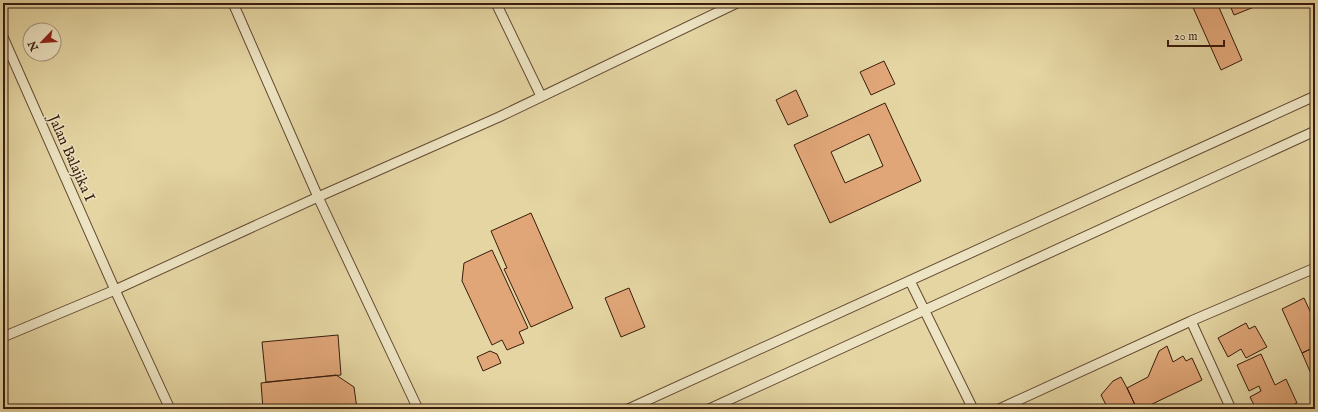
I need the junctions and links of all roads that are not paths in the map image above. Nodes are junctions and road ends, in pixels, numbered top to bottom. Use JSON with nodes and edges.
{"nodes":[{"id":1,"x":233,"y":3,"type":"edge"},
{"id":2,"x":496,"y":3,"type":"edge"},
{"id":3,"x":736,"y":3,"type":"edge"},
{"id":4,"x":3,"y":38,"type":"edge"},
{"id":5,"x":541,"y":96,"type":"junction"},
{"id":6,"x":1315,"y":96,"type":"edge"},
{"id":7,"x":1315,"y":131,"type":"edge"},
{"id":8,"x":318,"y":197,"type":"junction"},
{"id":9,"x":1315,"y":268,"type":"edge"},
{"id":10,"x":910,"y":281,"type":"junction"},
{"id":11,"x":115,"y":290,"type":"junction"},
{"id":12,"x":924,"y":310,"type":"junction"},
{"id":13,"x":1191,"y":321,"type":"junction"},
{"id":14,"x":3,"y":337,"type":"edge"},
{"id":15,"x":1017,"y":405,"type":"edge"},
{"id":16,"x":170,"y":409,"type":"edge"},
{"id":17,"x":418,"y":409,"type":"edge"},
{"id":18,"x":628,"y":409,"type":"edge"},
{"id":19,"x":709,"y":409,"type":"edge"},
{"id":20,"x":973,"y":409,"type":"edge"},
{"id":21,"x":1000,"y":409,"type":"edge"},
{"id":22,"x":1231,"y":409,"type":"edge"}],
"edges":[{"from":1,"to":8,"type":"lane"},
{"from":2,"to":5,"type":"lane"},
{"from":3,"to":5,"type":"lane"},
{"from":4,"to":11,"type":"lane","name":"Jalan Balajika I"},
{"from":5,"to":8,"type":"lane"},
{"from":6,"to":10,"type":"lane"},
{"from":7,"to":12,"type":"lane"},
{"from":8,"to":11,"type":"lane"},
{"from":8,"to":17,"type":"lane"},
{"from":9,"to":13,"type":"lane"},
{"from":10,"to":12,"type":"lane"},
{"from":10,"to":18,"type":"lane"},
{"from":11,"to":14,"type":"lane"},
{"from":11,"to":16,"type":"lane","name":"Jalan Balajika I"},
{"from":12,"to":19,"type":"lane"},
{"from":12,"to":20,"type":"lane"},
{"from":13,"to":15,"type":"lane"},
{"from":13,"to":22,"type":"lane"},
{"from":15,"to":21,"type":"lane"}]}
